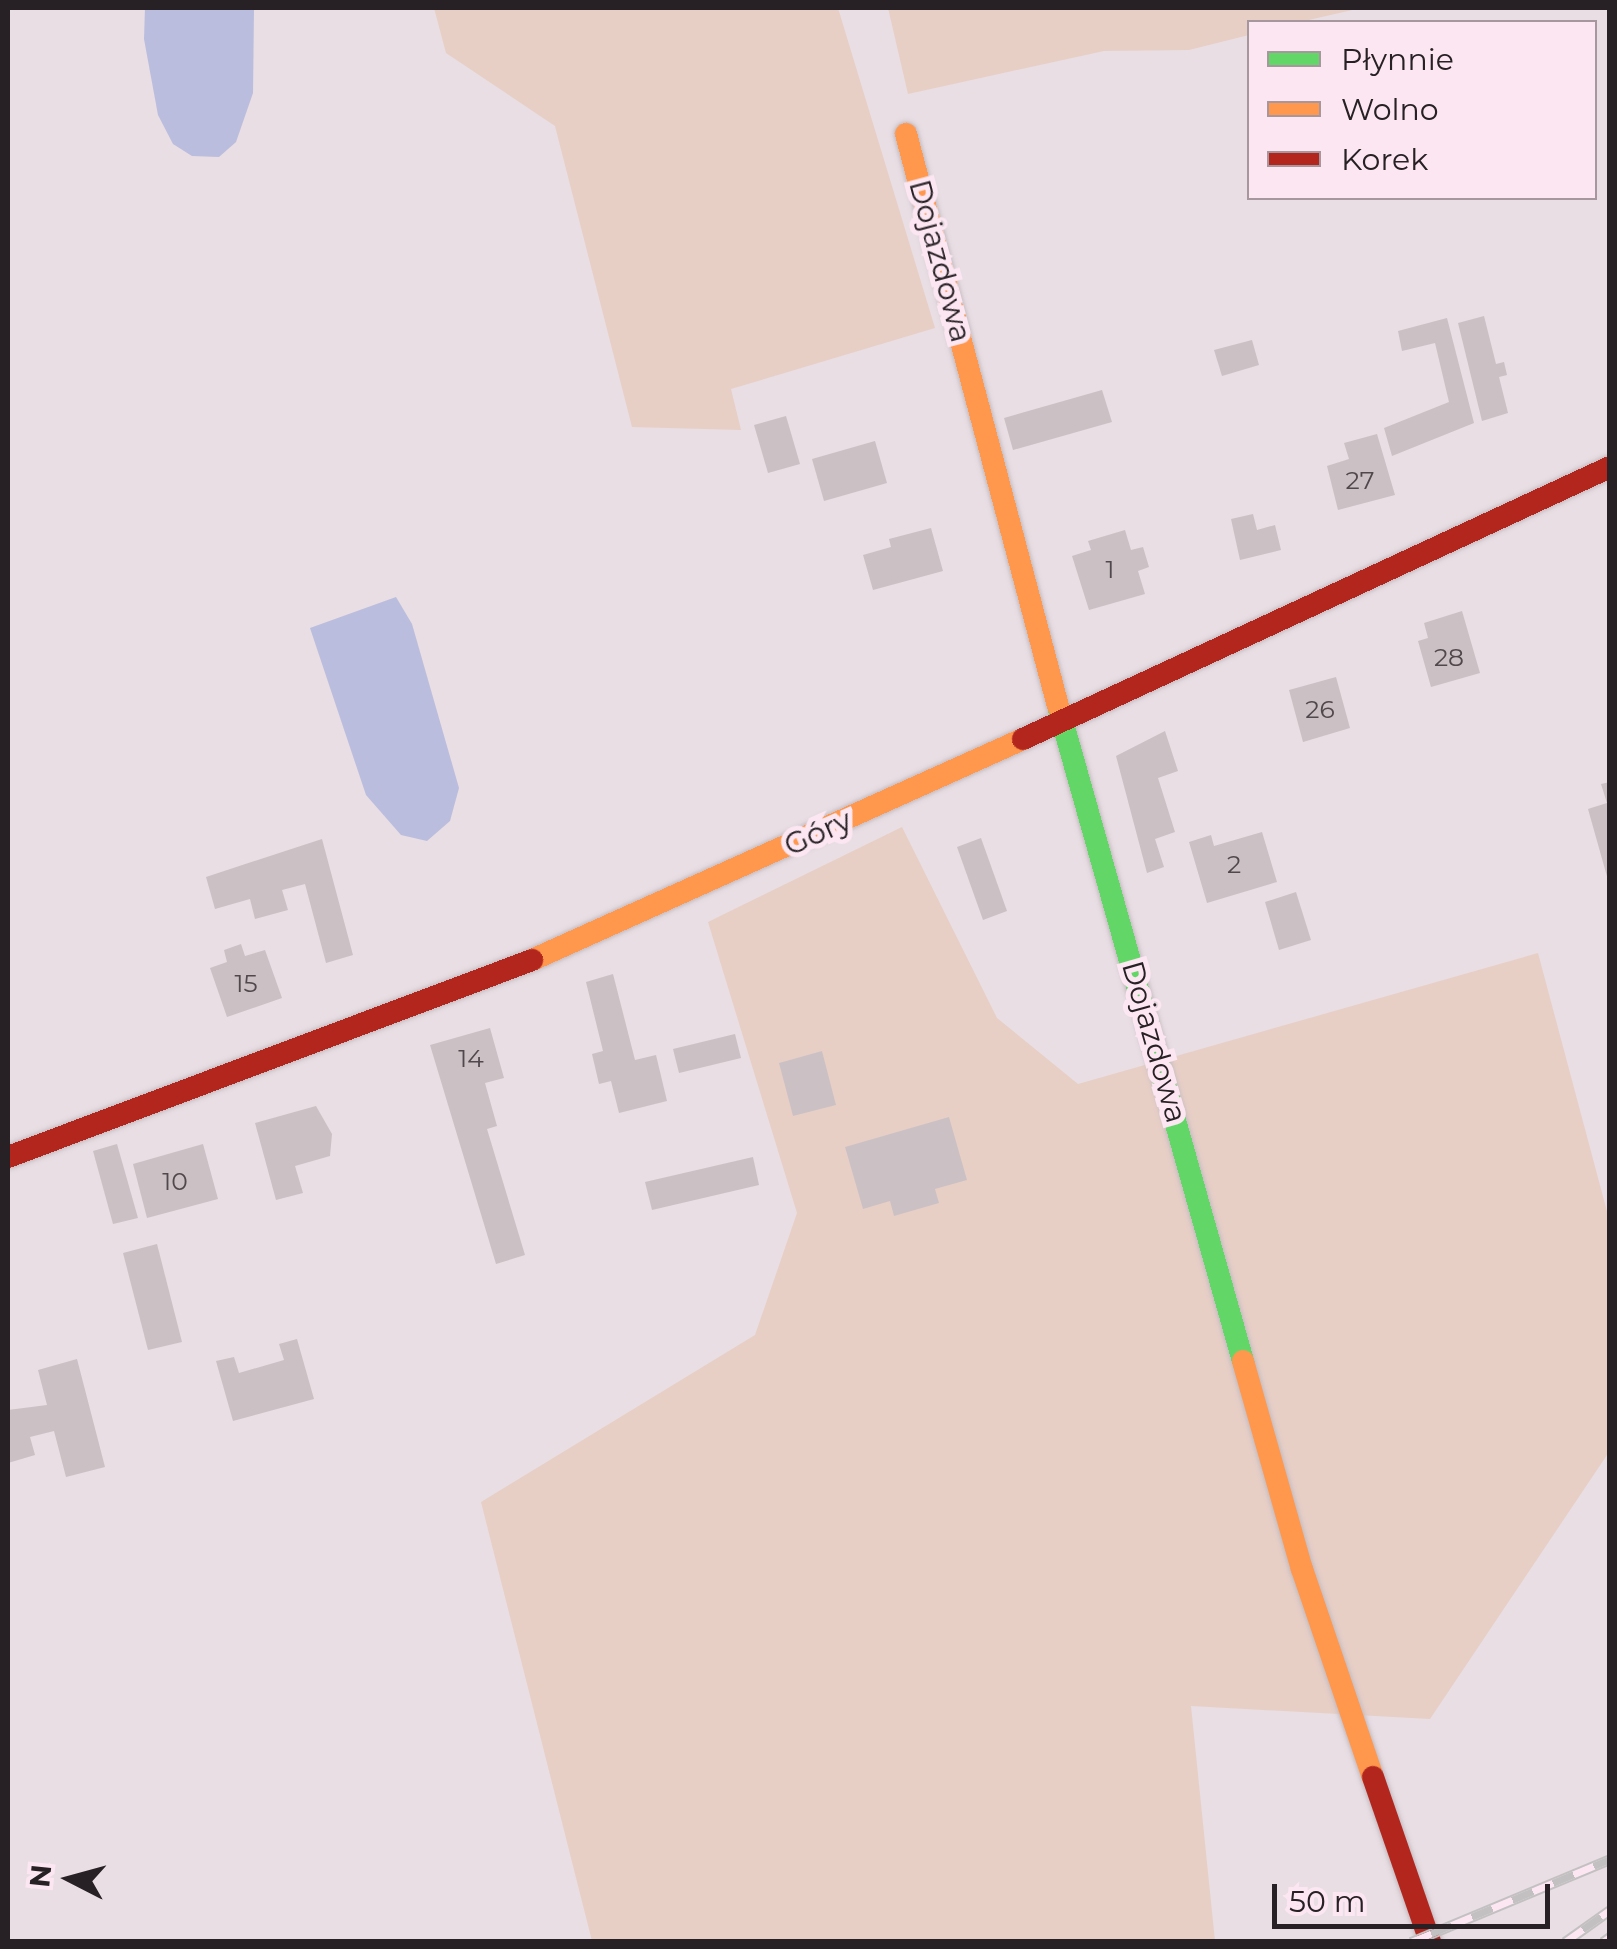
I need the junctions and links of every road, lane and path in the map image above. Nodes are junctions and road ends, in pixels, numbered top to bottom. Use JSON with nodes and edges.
{"nodes":[{"id":1,"x":906,"y":134,"type":"dead end"},
{"id":2,"x":1610,"y":467,"type":"edge"},
{"id":3,"x":1062,"y":721,"type":"junction"},
{"id":4,"x":8,"y":1156,"type":"edge"},
{"id":5,"x":1430,"y":1942,"type":"edge"}],
"edges":[{"from":1,"to":3,"type":"street","name":"Dojazdowa"},
{"from":2,"to":3,"type":"street","name":"Góry"},
{"from":3,"to":4,"type":"street","name":"Góry"},
{"from":3,"to":5,"type":"street","name":"Dojazdowa"}]}
